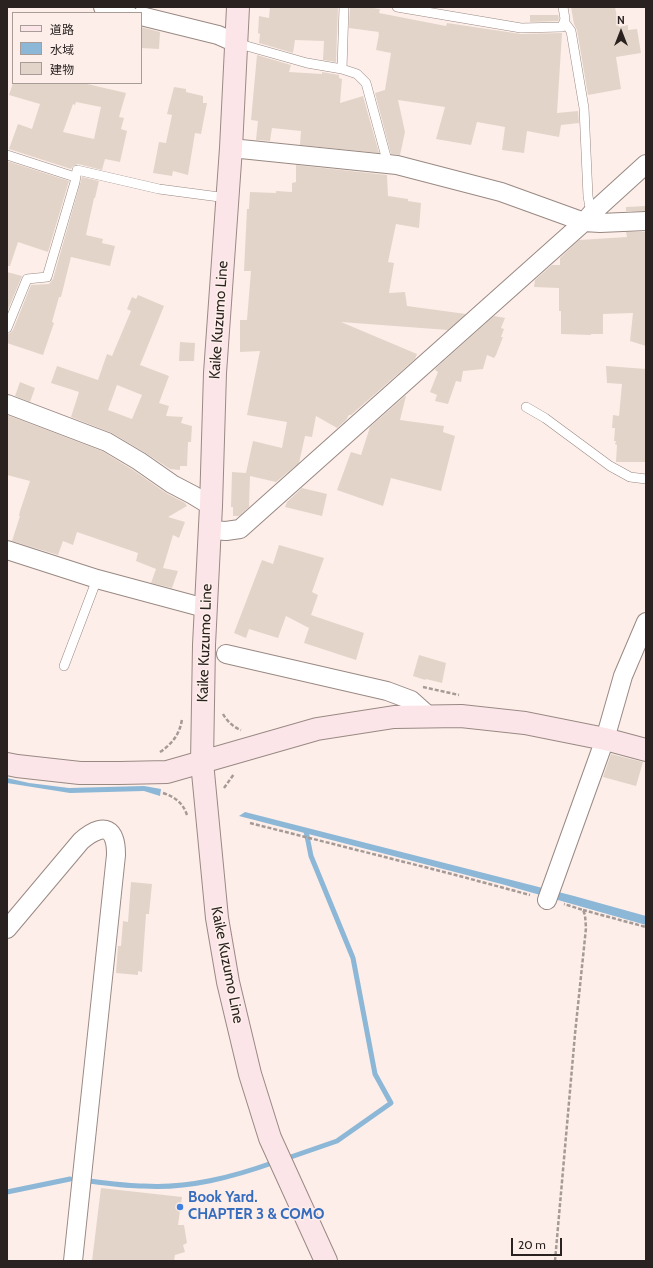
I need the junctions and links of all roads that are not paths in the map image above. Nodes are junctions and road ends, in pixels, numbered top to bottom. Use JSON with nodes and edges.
{"nodes":[{"id":1,"x":103,"y":7,"type":"edge"},
{"id":2,"x":238,"y":7,"type":"edge"},
{"id":3,"x":344,"y":7,"type":"edge"},
{"id":4,"x":397,"y":7,"type":"edge"},
{"id":5,"x":563,"y":7,"type":"edge"},
{"id":6,"x":123,"y":12,"type":"edge"},
{"id":7,"x":142,"y":16,"type":"edge"},
{"id":8,"x":565,"y":23,"type":"junction"},
{"id":9,"x":236,"y":43,"type":"junction"},
{"id":10,"x":342,"y":69,"type":"junction"},
{"id":11,"x":230,"y":148,"type":"junction"},
{"id":12,"x":7,"y":154,"type":"edge"},
{"id":13,"x":388,"y":164,"type":"junction"},
{"id":14,"x":646,"y":164,"type":"edge"},
{"id":15,"x":75,"y":177,"type":"junction"},
{"id":16,"x":227,"y":198,"type":"junction"},
{"id":17,"x":588,"y":218,"type":"junction"},
{"id":18,"x":646,"y":221,"type":"edge"},
{"id":19,"x":7,"y":328,"type":"edge"},
{"id":20,"x":7,"y":404,"type":"edge"},
{"id":21,"x":526,"y":407,"type":"dead end"},
{"id":22,"x":646,"y":479,"type":"edge"},
{"id":23,"x":211,"y":506,"type":"junction"},
{"id":24,"x":209,"y":530,"type":"junction"},
{"id":25,"x":7,"y":550,"type":"edge"},
{"id":26,"x":97,"y":579,"type":"junction"},
{"id":27,"x":205,"y":608,"type":"junction"},
{"id":28,"x":646,"y":622,"type":"edge"},
{"id":29,"x":226,"y":654,"type":"dead end"},
{"id":30,"x":64,"y":666,"type":"dead end"},
{"id":31,"x":430,"y":716,"type":"junction"},
{"id":32,"x":606,"y":739,"type":"junction"},
{"id":33,"x":646,"y":750,"type":"edge"},
{"id":34,"x":202,"y":762,"type":"junction"},
{"id":35,"x":7,"y":764,"type":"edge"},
{"id":36,"x":550,"y":892,"type":"road end"},
{"id":37,"x":7,"y":929,"type":"edge"},
{"id":38,"x":73,"y":1261,"type":"edge"},
{"id":39,"x":326,"y":1261,"type":"edge"}],
"edges":[{"from":1,"to":6,"type":"street"},
{"from":2,"to":9,"type":"main road","name":"Kaike Kuzumo Line"},
{"from":3,"to":10,"type":"lane"},
{"from":4,"to":8,"type":"lane"},
{"from":5,"to":8,"type":"lane"},
{"from":7,"to":9,"type":"street"},
{"from":8,"to":17,"type":"lane"},
{"from":9,"to":10,"type":"lane"},
{"from":9,"to":11,"type":"main road","name":"Kaike Kuzumo Line"},
{"from":10,"to":13,"type":"lane"},
{"from":11,"to":13,"type":"street"},
{"from":11,"to":16,"type":"main road","name":"Kaike Kuzumo Line"},
{"from":12,"to":15,"type":"lane"},
{"from":13,"to":17,"type":"street"},
{"from":14,"to":17,"type":"street"},
{"from":15,"to":16,"type":"lane"},
{"from":15,"to":19,"type":"lane"},
{"from":16,"to":23,"type":"main road","name":"Kaike Kuzumo Line"},
{"from":17,"to":18,"type":"street"},
{"from":17,"to":24,"type":"street"},
{"from":20,"to":23,"type":"street"},
{"from":21,"to":22,"type":"lane"},
{"from":23,"to":24,"type":"main road","name":"Kaike Kuzumo Line"},
{"from":24,"to":27,"type":"main road","name":"Kaike Kuzumo Line"},
{"from":25,"to":26,"type":"street"},
{"from":26,"to":27,"type":"street"},
{"from":26,"to":30,"type":"lane"},
{"from":27,"to":34,"type":"main road","name":"Kaike Kuzumo Line"},
{"from":28,"to":32,"type":"street"},
{"from":29,"to":31,"type":"street"},
{"from":31,"to":32,"type":"main road"},
{"from":31,"to":34,"type":"main road"},
{"from":32,"to":33,"type":"main road"},
{"from":32,"to":36,"type":"street"},
{"from":34,"to":35,"type":"main road"},
{"from":34,"to":39,"type":"main road","name":"Kaike Kuzumo Line"},
{"from":37,"to":38,"type":"street"}]}
